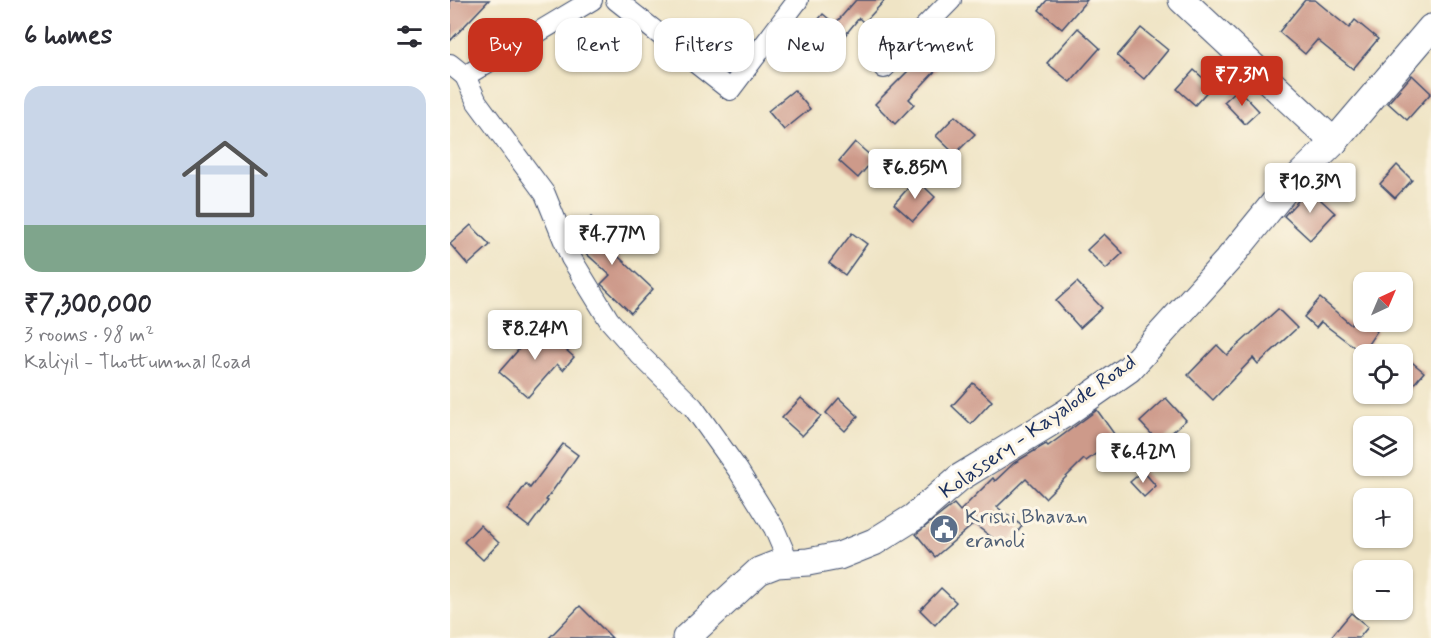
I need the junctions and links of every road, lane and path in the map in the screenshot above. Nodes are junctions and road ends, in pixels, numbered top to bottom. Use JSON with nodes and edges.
{"nodes":[{"id":1,"x":592,"y":0,"type":"edge"},
{"id":2,"x":616,"y":0,"type":"edge"},
{"id":3,"x":798,"y":0,"type":"edge"},
{"id":4,"x":951,"y":0,"type":"edge"},
{"id":5,"x":1182,"y":0,"type":"edge"},
{"id":6,"x":933,"y":18,"type":"edge"},
{"id":7,"x":1431,"y":28,"type":"edge"},
{"id":8,"x":458,"y":70,"type":"edge"},
{"id":9,"x":1334,"y":142,"type":"junction"},
{"id":10,"x":789,"y":563,"type":"junction"},
{"id":11,"x":686,"y":638,"type":"edge"}],
"edges":[{"from":1,"to":8,"type":"street"},
{"from":2,"to":3,"type":"street"},
{"from":4,"to":6,"type":"street"},
{"from":5,"to":9,"type":"main road"},
{"from":7,"to":9,"type":"main road","name":"Kolassery - Kayalode Road"},
{"from":8,"to":10,"type":"street"},
{"from":9,"to":10,"type":"main road","name":"Kolassery - Kayalode Road"},
{"from":10,"to":11,"type":"main road","name":"Kolassery - Kayalode Road"}]}
